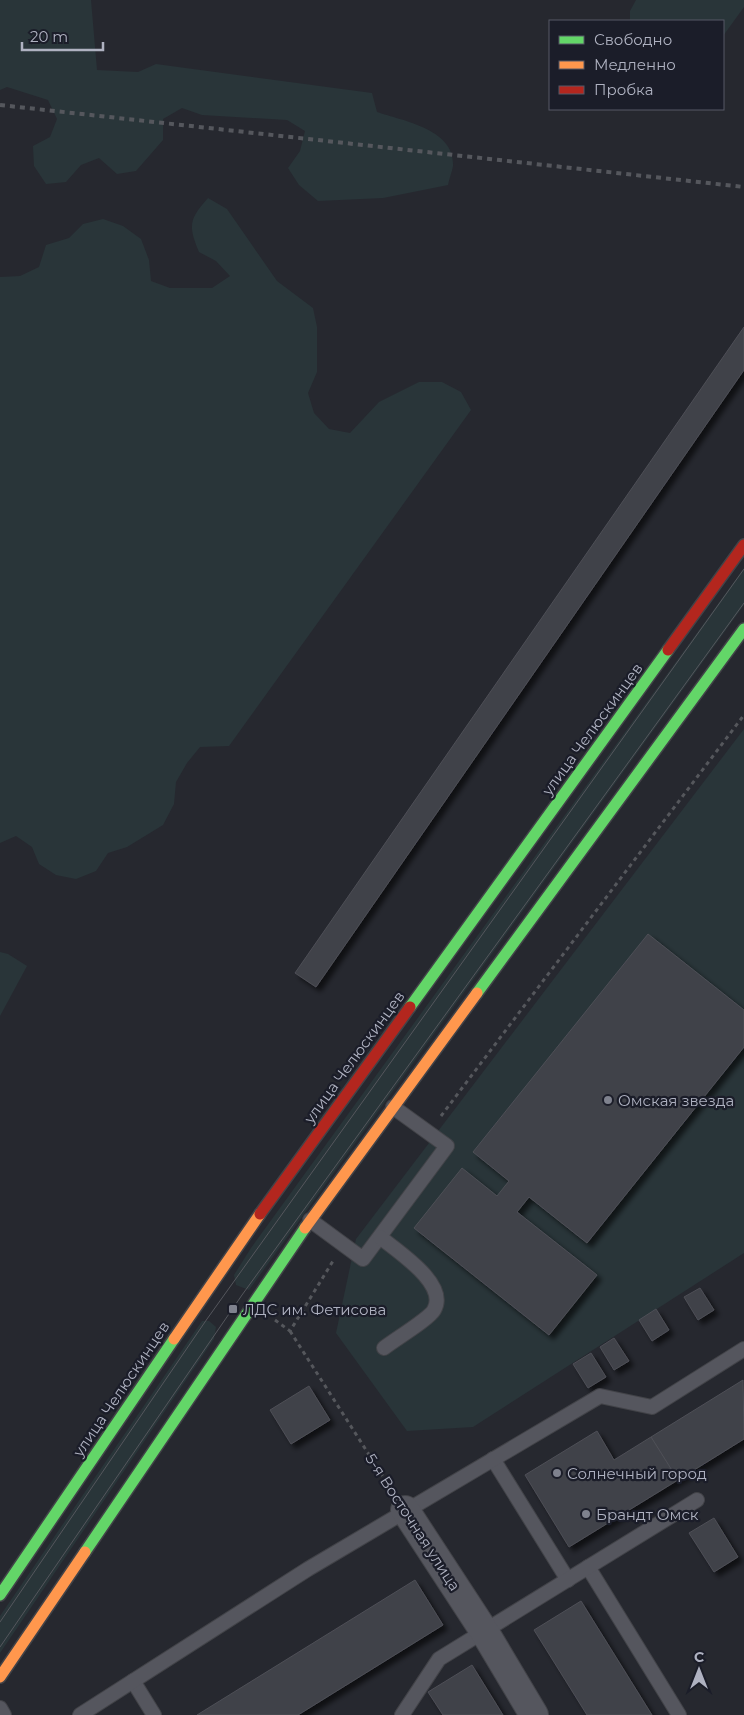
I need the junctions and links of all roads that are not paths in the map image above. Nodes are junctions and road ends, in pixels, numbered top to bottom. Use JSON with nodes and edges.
{"nodes":[{"id":1,"x":744,"y":545,"type":"edge"},
{"id":2,"x":744,"y":629,"type":"edge"},
{"id":3,"x":393,"y":1107,"type":"junction"},
{"id":4,"x":310,"y":1220,"type":"junction"},
{"id":5,"x":380,"y":1237,"type":"junction"},
{"id":6,"x":384,"y":1348,"type":"dead end"},
{"id":7,"x":744,"y":1349,"type":"edge"},
{"id":8,"x":493,"y":1459,"type":"junction"},
{"id":9,"x":697,"y":1500,"type":"dead end"},
{"id":10,"x":405,"y":1510,"type":"junction"},
{"id":11,"x":588,"y":1567,"type":"junction"},
{"id":12,"x":568,"y":1580,"type":"junction"},
{"id":13,"x":0,"y":1595,"type":"edge"},
{"id":14,"x":484,"y":1631,"type":"junction"},
{"id":15,"x":0,"y":1677,"type":"edge"},
{"id":16,"x":133,"y":1681,"type":"junction"},
{"id":17,"x":0,"y":1708,"type":"edge"},
{"id":18,"x":408,"y":1712,"type":"edge"},
{"id":19,"x":4,"y":1715,"type":"edge"},
{"id":20,"x":80,"y":1715,"type":"edge"},
{"id":21,"x":154,"y":1715,"type":"edge"},
{"id":22,"x":534,"y":1715,"type":"edge"},
{"id":23,"x":680,"y":1715,"type":"edge"}],
"edges":[{"from":1,"to":13,"type":"main road","name":"улица Челюскинцев"},
{"from":2,"to":3,"type":"main road"},
{"from":3,"to":4,"type":"main road"},
{"from":3,"to":5,"type":"lane"},
{"from":4,"to":5,"type":"lane"},
{"from":4,"to":15,"type":"main road"},
{"from":5,"to":6,"type":"lane"},
{"from":7,"to":8,"type":"lane"},
{"from":8,"to":10,"type":"lane"},
{"from":8,"to":12,"type":"lane"},
{"from":9,"to":11,"type":"lane"},
{"from":10,"to":14,"type":"street","name":"5-я Восточная улица"},
{"from":10,"to":16,"type":"lane"},
{"from":11,"to":12,"type":"lane"},
{"from":11,"to":23,"type":"lane"},
{"from":12,"to":14,"type":"lane"},
{"from":14,"to":18,"type":"lane"},
{"from":14,"to":22,"type":"street","name":"5-я Восточная улица"},
{"from":16,"to":20,"type":"lane"},
{"from":16,"to":21,"type":"lane"},
{"from":17,"to":19,"type":"lane"}]}
